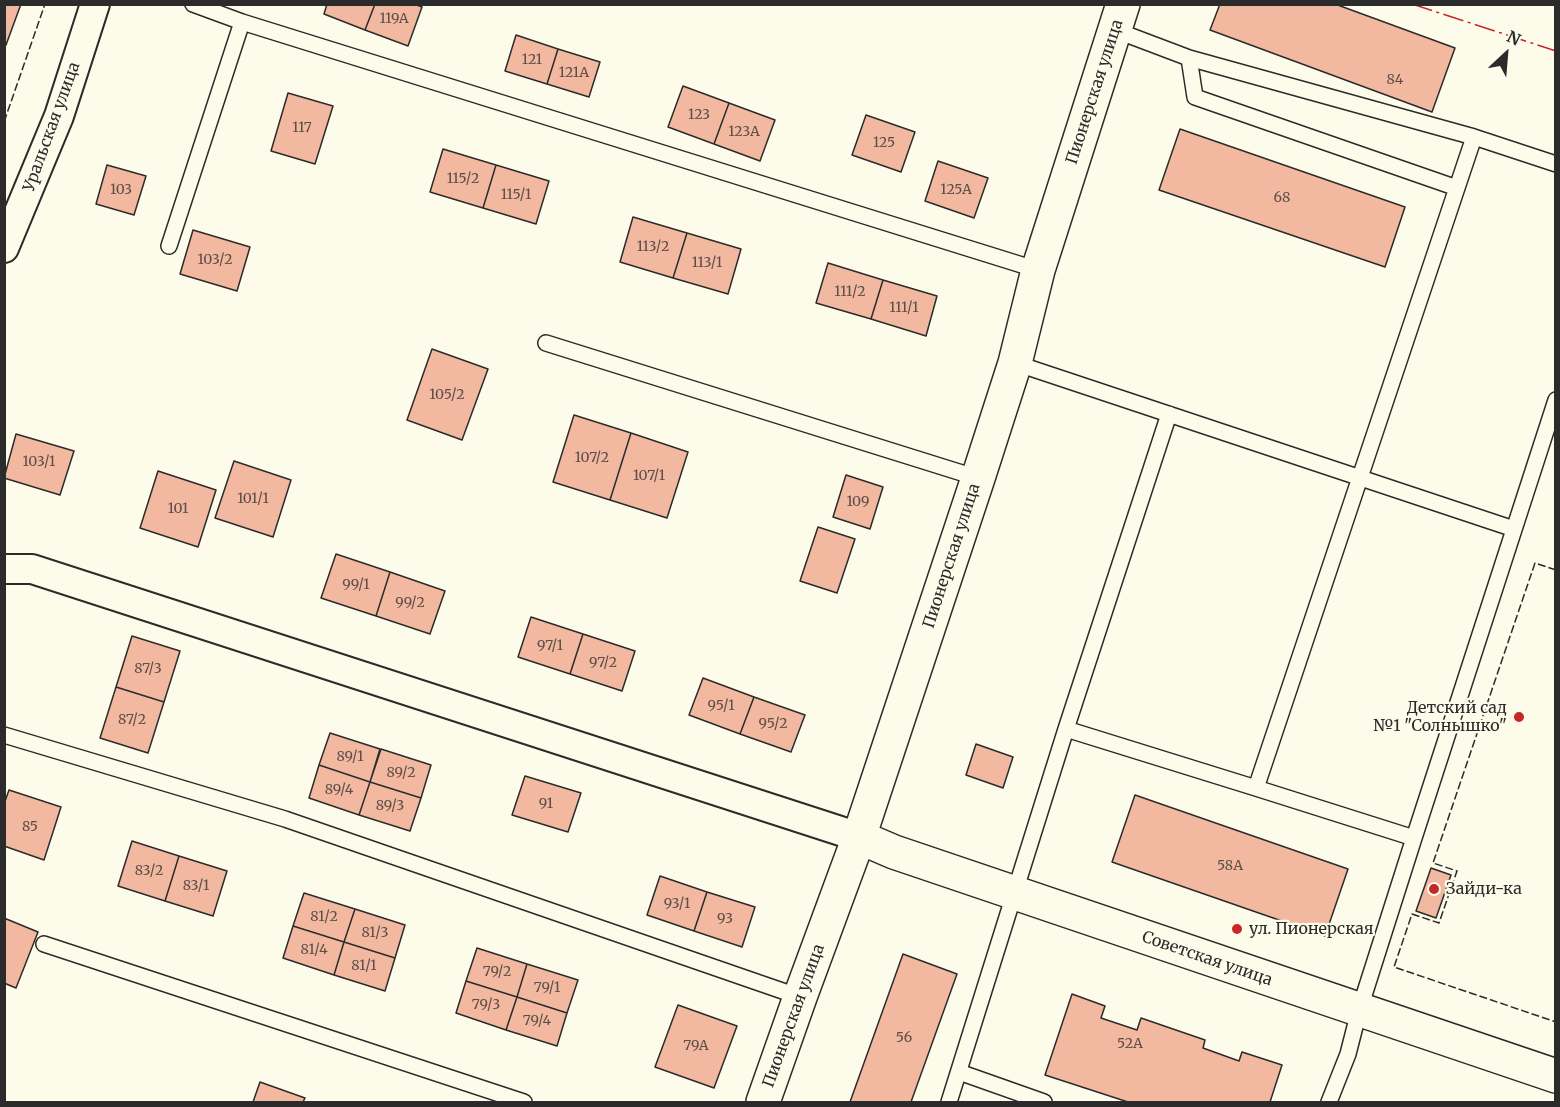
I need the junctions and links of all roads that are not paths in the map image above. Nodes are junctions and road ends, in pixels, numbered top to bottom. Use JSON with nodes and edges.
{"nodes":[{"id":1,"x":95,"y":4,"type":"edge"},
{"id":2,"x":194,"y":4,"type":"edge"},
{"id":3,"x":1119,"y":17,"type":"edge"},
{"id":4,"x":242,"y":22,"type":"junction"},
{"id":5,"x":1189,"y":58,"type":"junction"},
{"id":6,"x":1474,"y":136,"type":"junction"},
{"id":7,"x":1556,"y":164,"type":"edge"},
{"id":8,"x":1457,"y":188,"type":"junction"},
{"id":9,"x":170,"y":246,"type":"dead end"},
{"id":10,"x":4,"y":248,"type":"edge"},
{"id":11,"x":1038,"y":270,"type":"junction"},
{"id":12,"x":546,"y":343,"type":"dead end"},
{"id":13,"x":1015,"y":363,"type":"junction"},
{"id":14,"x":1556,"y":400,"type":"edge"},
{"id":15,"x":1168,"y":414,"type":"junction"},
{"id":16,"x":978,"y":478,"type":"junction"},
{"id":17,"x":1360,"y":478,"type":"junction"},
{"id":18,"x":1514,"y":529,"type":"junction"},
{"id":19,"x":4,"y":569,"type":"edge"},
{"id":20,"x":1066,"y":729,"type":"junction"},
{"id":21,"x":4,"y":735,"type":"edge"},
{"id":22,"x":1256,"y":788,"type":"junction"},
{"id":23,"x":859,"y":837,"type":"junction"},
{"id":24,"x":1414,"y":838,"type":"junction"},
{"id":25,"x":1016,"y":894,"type":"junction"},
{"id":26,"x":44,"y":944,"type":"dead end"},
{"id":27,"x":800,"y":997,"type":"junction"},
{"id":28,"x":1359,"y":1011,"type":"junction"},
{"id":29,"x":959,"y":1072,"type":"junction"},
{"id":30,"x":1556,"y":1076,"type":"edge"},
{"id":31,"x":524,"y":1102,"type":"edge"},
{"id":32,"x":763,"y":1102,"type":"edge"},
{"id":33,"x":949,"y":1102,"type":"edge"},
{"id":34,"x":1044,"y":1102,"type":"edge"},
{"id":35,"x":1329,"y":1102,"type":"edge"}],
"edges":[{"from":1,"to":10,"type":"street","name":"Уральская улица"},
{"from":2,"to":4,"type":"lane"},
{"from":3,"to":5,"type":"lane"},
{"from":3,"to":11,"type":"street","name":"Пионерская улица"},
{"from":4,"to":9,"type":"lane"},
{"from":4,"to":11,"type":"lane"},
{"from":5,"to":6,"type":"lane"},
{"from":5,"to":8,"type":"lane"},
{"from":6,"to":7,"type":"lane"},
{"from":6,"to":8,"type":"lane"},
{"from":8,"to":17,"type":"lane"},
{"from":11,"to":13,"type":"street","name":"Пионерская улица"},
{"from":12,"to":16,"type":"lane"},
{"from":13,"to":15,"type":"lane"},
{"from":13,"to":16,"type":"street","name":"Пионерская улица"},
{"from":14,"to":18,"type":"lane"},
{"from":15,"to":17,"type":"lane"},
{"from":15,"to":20,"type":"lane"},
{"from":16,"to":23,"type":"street","name":"Пионерская улица"},
{"from":17,"to":18,"type":"lane"},
{"from":17,"to":22,"type":"lane"},
{"from":18,"to":24,"type":"lane"},
{"from":19,"to":23,"type":"street"},
{"from":20,"to":22,"type":"lane"},
{"from":20,"to":25,"type":"lane"},
{"from":21,"to":27,"type":"lane"},
{"from":22,"to":24,"type":"lane"},
{"from":23,"to":25,"type":"street","name":"Советская улица"},
{"from":23,"to":27,"type":"street","name":"Пионерская улица"},
{"from":24,"to":28,"type":"lane"},
{"from":25,"to":28,"type":"street","name":"Советская улица"},
{"from":25,"to":29,"type":"lane"},
{"from":26,"to":31,"type":"lane"},
{"from":27,"to":32,"type":"street","name":"Пионерская улица"},
{"from":28,"to":30,"type":"street","name":"Советская улица"},
{"from":28,"to":35,"type":"lane"},
{"from":29,"to":33,"type":"lane"},
{"from":29,"to":34,"type":"lane"}]}
